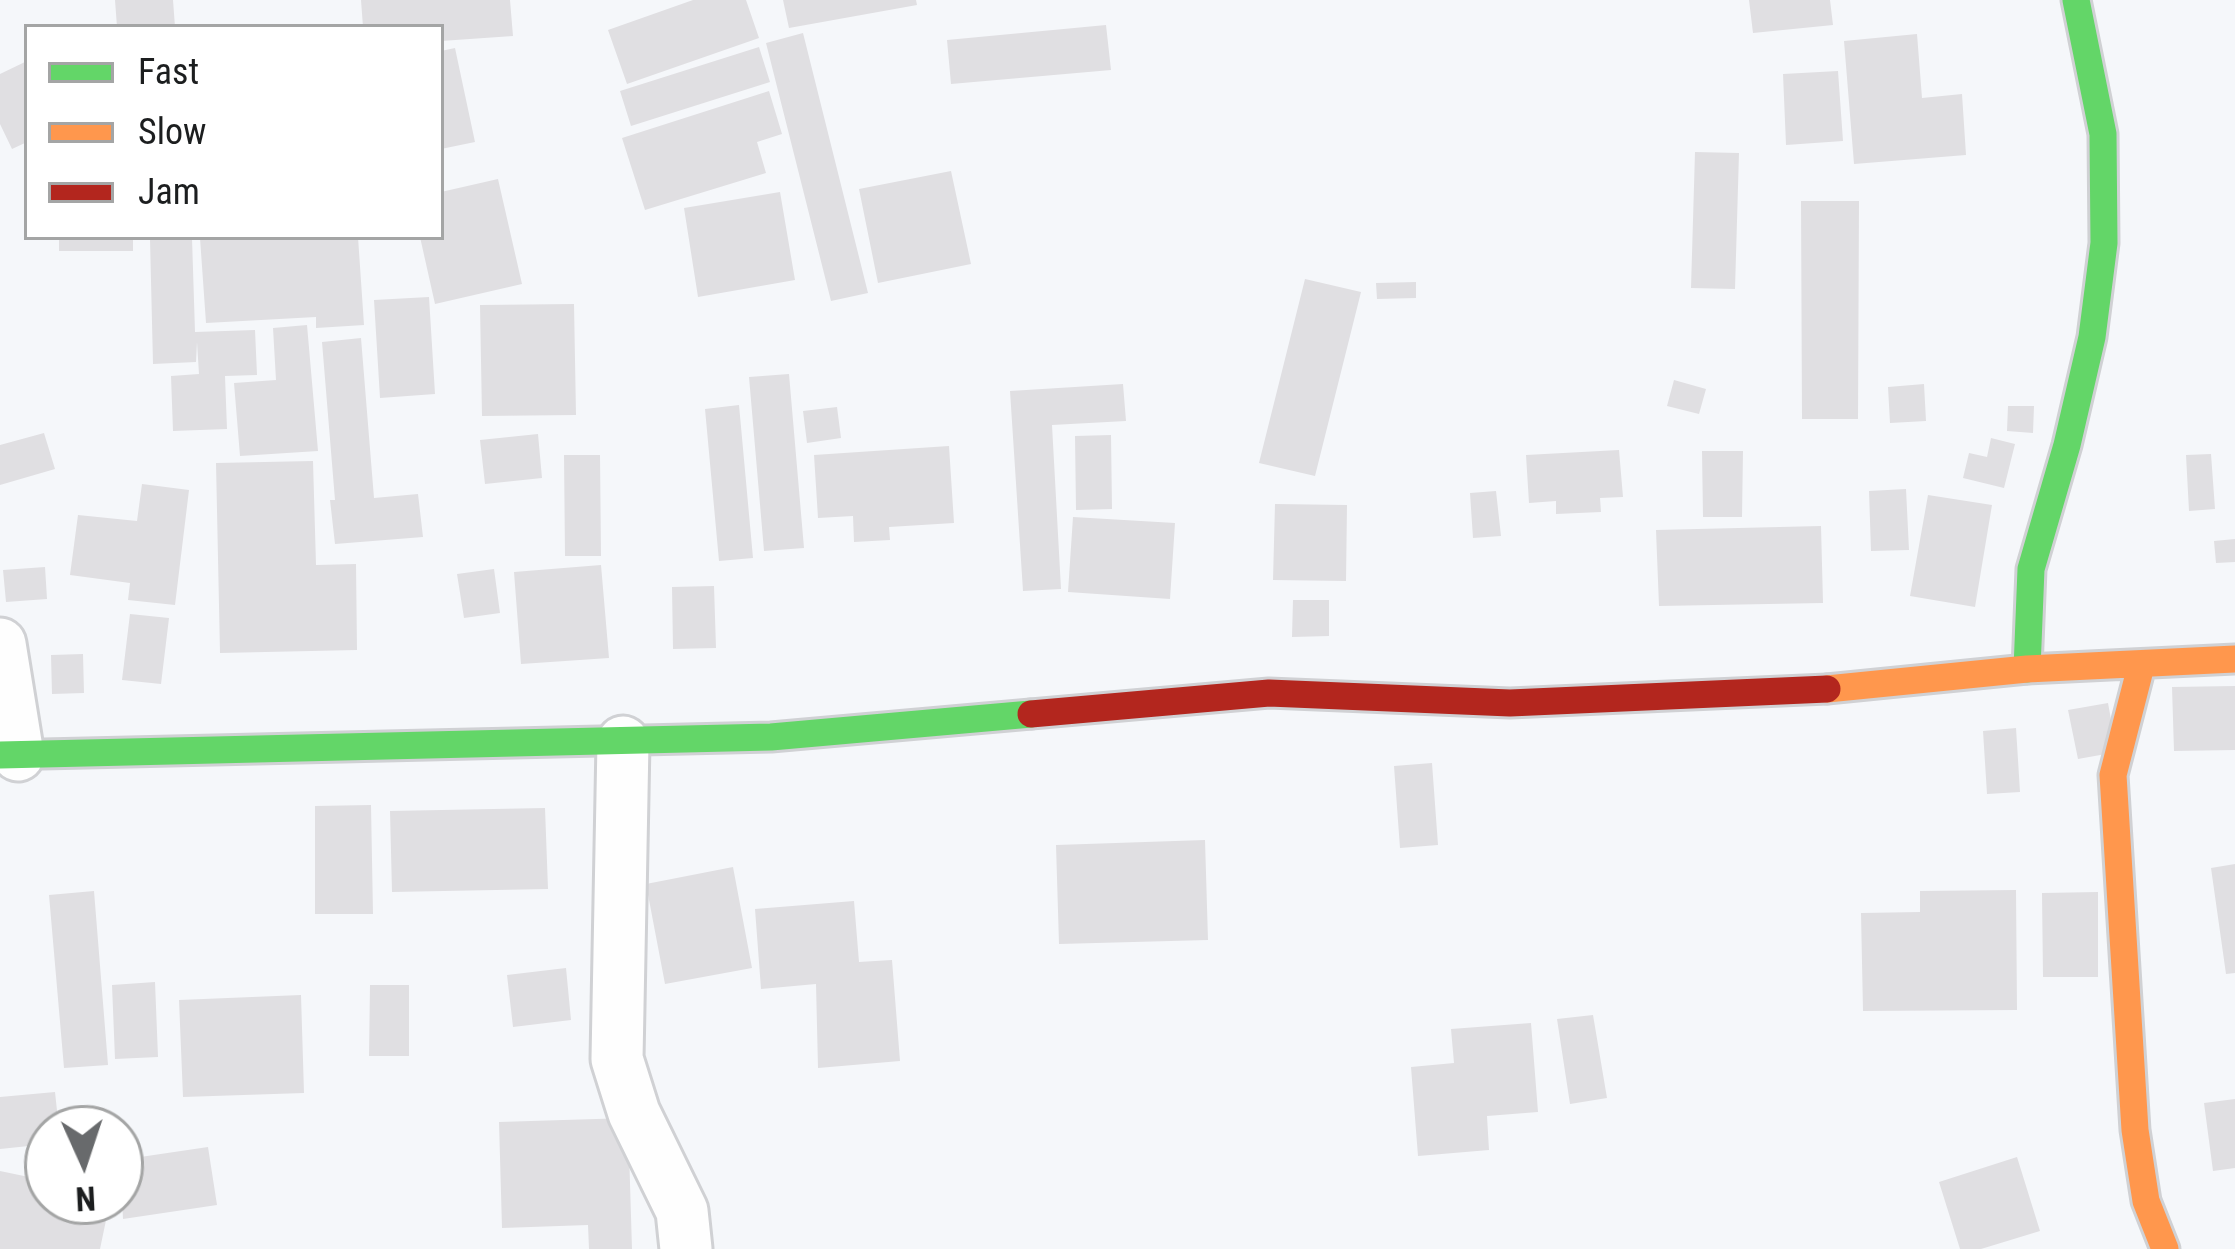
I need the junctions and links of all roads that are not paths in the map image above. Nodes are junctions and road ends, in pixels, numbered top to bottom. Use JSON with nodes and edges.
{"nodes":[{"id":1,"x":2076,"y":0,"type":"edge"},
{"id":2,"x":0,"y":644,"type":"edge"},
{"id":3,"x":2235,"y":659,"type":"edge"},
{"id":4,"x":2140,"y":666,"type":"junction"},
{"id":5,"x":2027,"y":669,"type":"junction"},
{"id":6,"x":623,"y":742,"type":"junction"},
{"id":7,"x":9,"y":755,"type":"edge"},
{"id":8,"x":686,"y":1249,"type":"edge"},
{"id":9,"x":2165,"y":1249,"type":"edge"}],
"edges":[{"from":1,"to":5,"type":"street"},
{"from":2,"to":7,"type":"street"},
{"from":3,"to":4,"type":"street"},
{"from":4,"to":5,"type":"street"},
{"from":4,"to":9,"type":"street"},
{"from":5,"to":6,"type":"street"},
{"from":6,"to":7,"type":"street"},
{"from":6,"to":8,"type":"street"}]}
